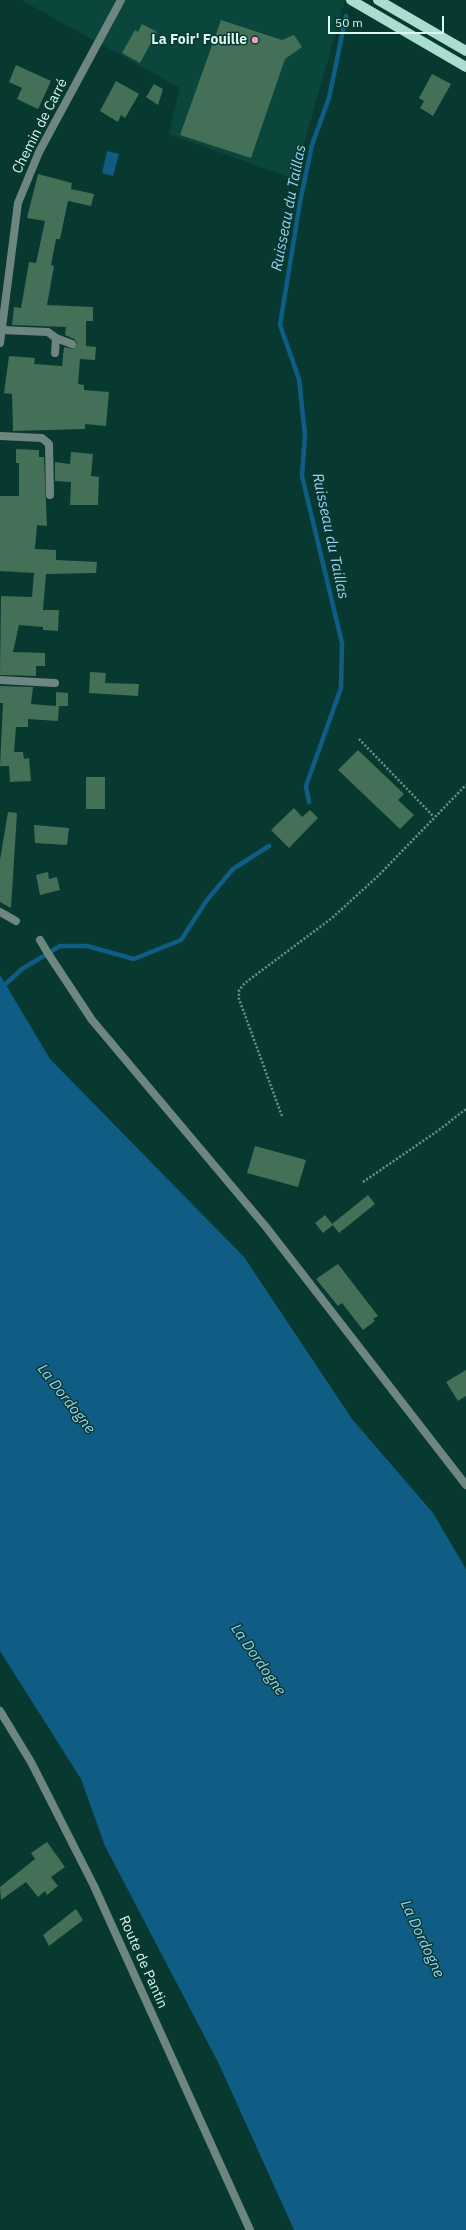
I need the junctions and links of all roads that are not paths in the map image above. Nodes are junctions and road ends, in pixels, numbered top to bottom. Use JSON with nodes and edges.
{"nodes":[{"id":1,"x":121,"y":0,"type":"edge"},
{"id":2,"x":351,"y":0,"type":"edge"},
{"id":3,"x":378,"y":0,"type":"edge"},
{"id":4,"x":466,"y":51,"type":"edge"},
{"id":5,"x":466,"y":67,"type":"edge"},
{"id":6,"x":2,"y":330,"type":"junction"},
{"id":7,"x":56,"y":338,"type":"junction"},
{"id":8,"x":0,"y":343,"type":"edge"},
{"id":9,"x":72,"y":344,"type":"dead end"},
{"id":10,"x":55,"y":353,"type":"dead end"},
{"id":11,"x":0,"y":436,"type":"edge"},
{"id":12,"x":50,"y":495,"type":"dead end"},
{"id":13,"x":0,"y":680,"type":"edge"},
{"id":14,"x":55,"y":683,"type":"dead end"},
{"id":15,"x":0,"y":912,"type":"edge"},
{"id":16,"x":16,"y":921,"type":"dead end"},
{"id":17,"x":40,"y":940,"type":"dead end"},
{"id":18,"x":466,"y":1485,"type":"edge"},
{"id":19,"x":0,"y":1711,"type":"edge"},
{"id":20,"x":250,"y":2230,"type":"edge"}],
"edges":[{"from":1,"to":6,"type":"street","name":"Chemin de Carré"},
{"from":2,"to":5,"type":"main road"},
{"from":3,"to":4,"type":"main road"},
{"from":6,"to":7,"type":"street"},
{"from":6,"to":8,"type":"street","name":"Chemin de Carré"},
{"from":7,"to":9,"type":"street"},
{"from":7,"to":10,"type":"street"},
{"from":11,"to":12,"type":"street"},
{"from":13,"to":14,"type":"street"},
{"from":15,"to":16,"type":"street"},
{"from":17,"to":18,"type":"street"},
{"from":19,"to":20,"type":"street","name":"Route de Pantin"}]}
